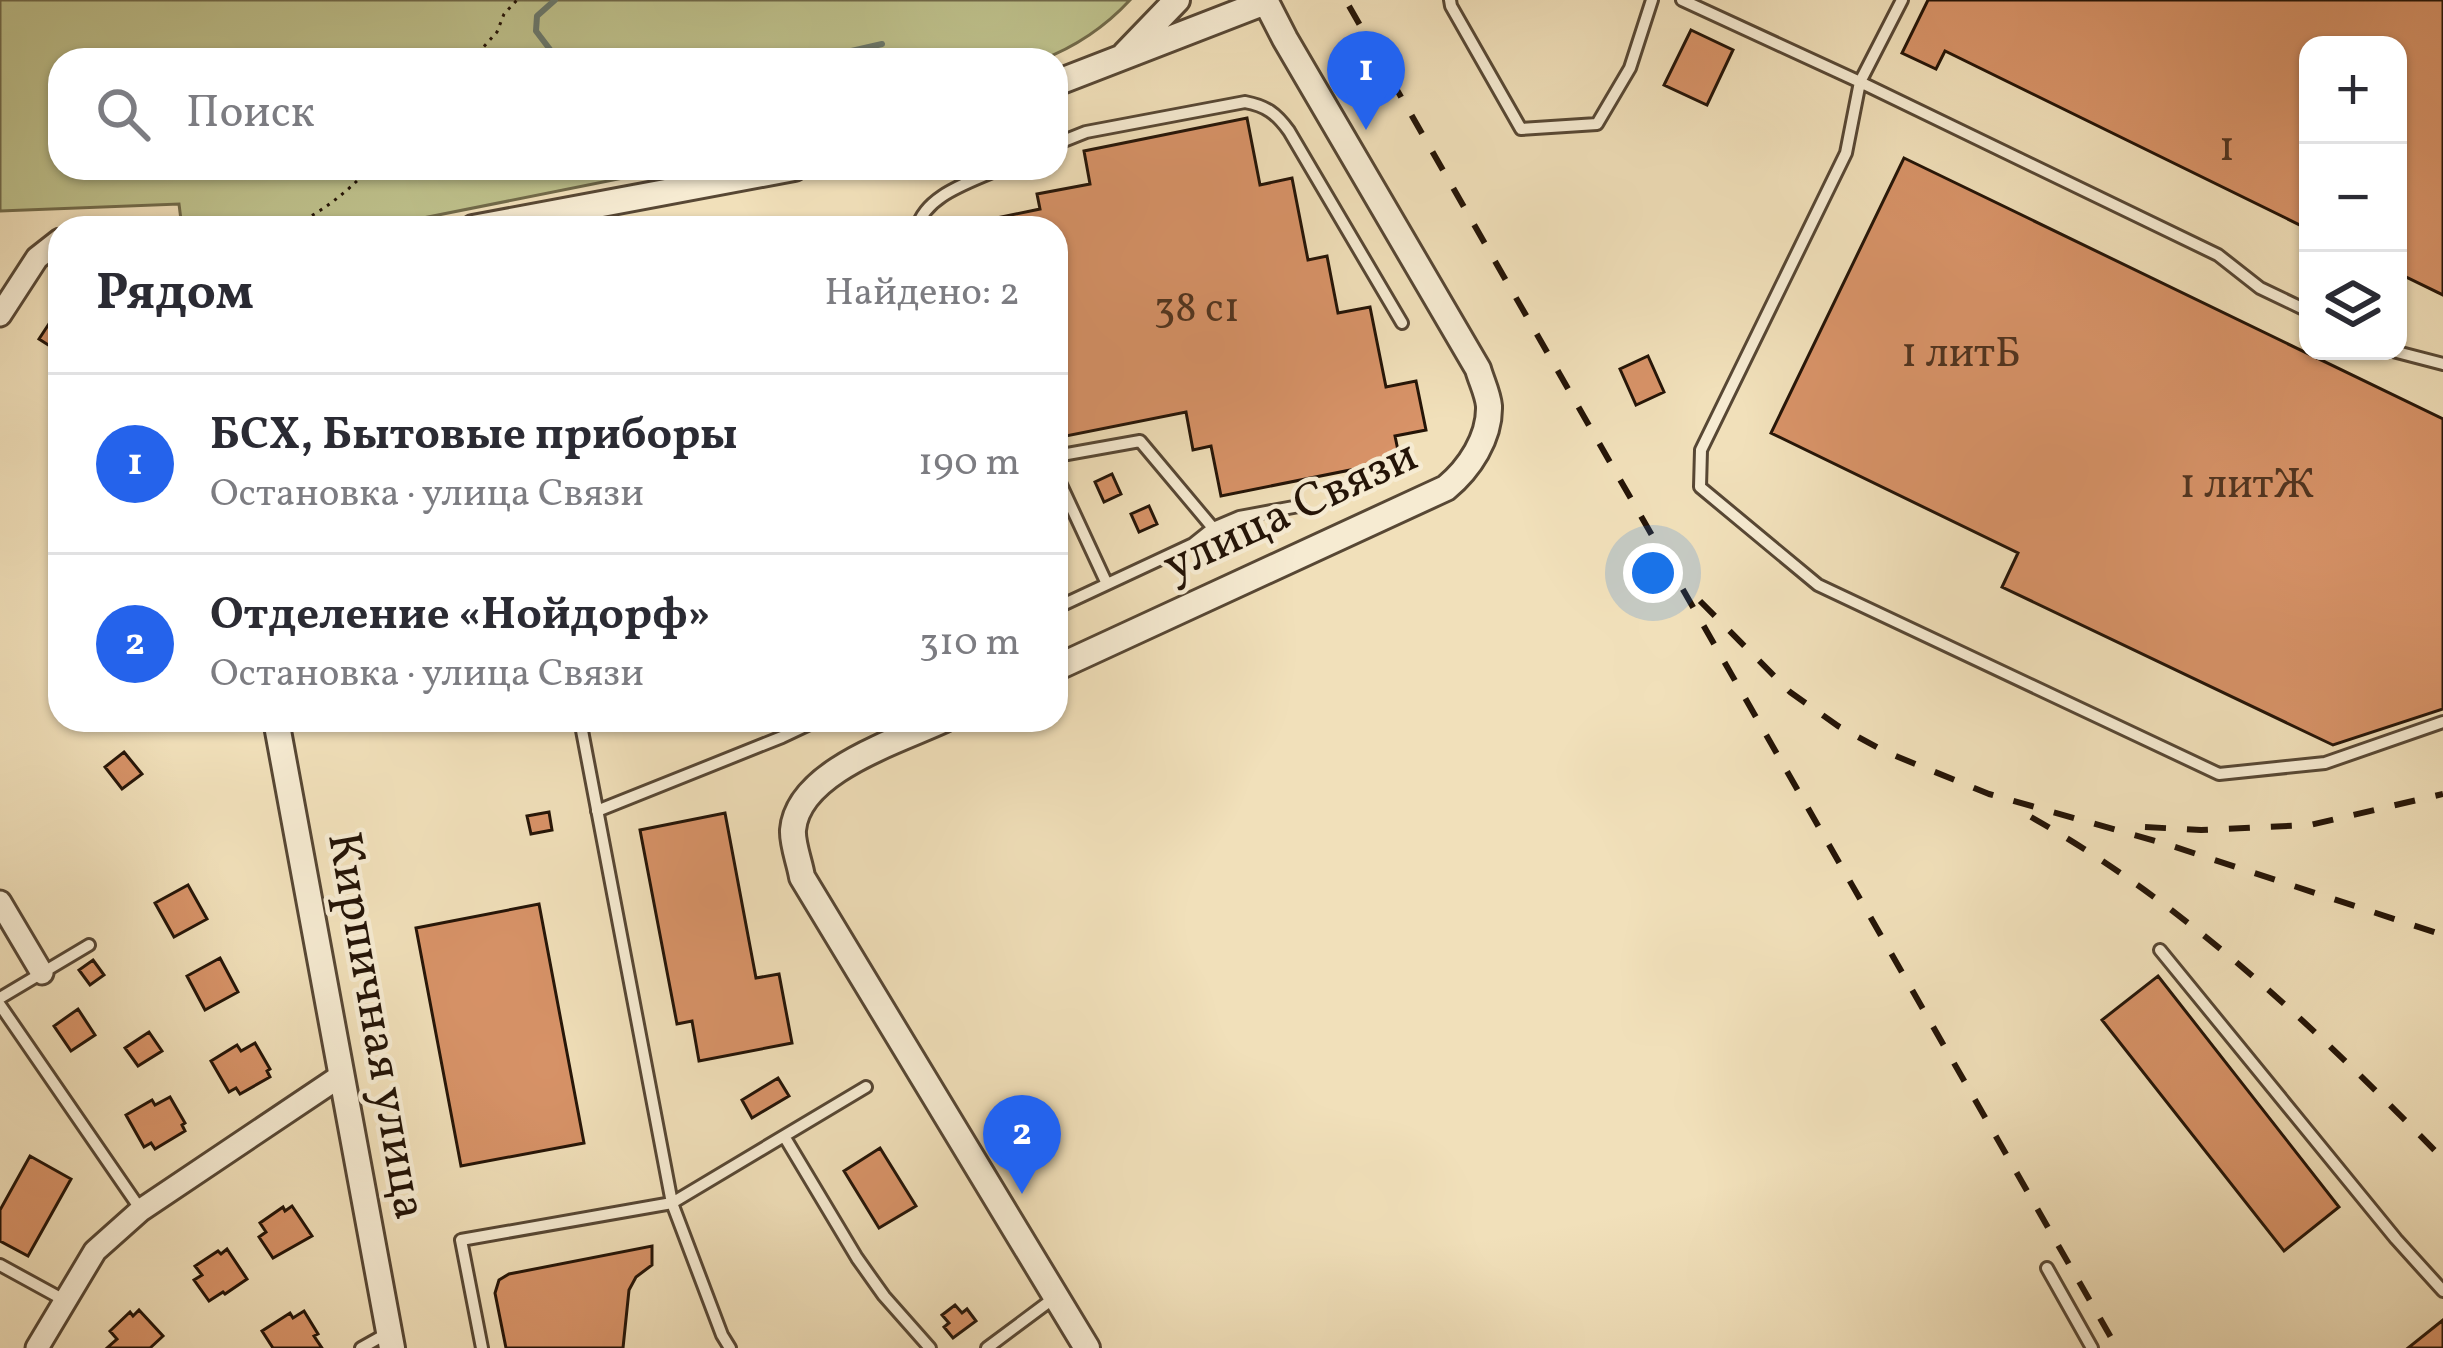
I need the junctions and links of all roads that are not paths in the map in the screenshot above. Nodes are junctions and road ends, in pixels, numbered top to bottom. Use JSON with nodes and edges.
{"nodes":[{"id":1,"x":1177,"y":0,"type":"edge"},
{"id":2,"x":1450,"y":0,"type":"edge"},
{"id":3,"x":1652,"y":0,"type":"edge"},
{"id":4,"x":1682,"y":0,"type":"edge"},
{"id":5,"x":1902,"y":0,"type":"edge"},
{"id":6,"x":1265,"y":1,"type":"edge"},
{"id":7,"x":1119,"y":60,"type":"junction"},
{"id":8,"x":1068,"y":79,"type":"edge"},
{"id":9,"x":1860,"y":82,"type":"junction"},
{"id":10,"x":1068,"y":139,"type":"edge"},
{"id":11,"x":730,"y":180,"type":"edge"},
{"id":12,"x":977,"y":180,"type":"edge"},
{"id":13,"x":537,"y":216,"type":"edge"},
{"id":14,"x":921,"y":216,"type":"edge"},
{"id":15,"x":48,"y":249,"type":"edge"},
{"id":16,"x":2299,"y":307,"type":"edge"},
{"id":17,"x":0,"y":315,"type":"edge"},
{"id":18,"x":1402,"y":323,"type":"dead end"},
{"id":19,"x":2407,"y":355,"type":"edge"},
{"id":20,"x":2443,"y":364,"type":"edge"},
{"id":21,"x":1068,"y":454,"type":"edge"},
{"id":22,"x":1068,"y":500,"type":"edge"},
{"id":23,"x":1299,"y":506,"type":"dead end"},
{"id":24,"x":1214,"y":528,"type":"junction"},
{"id":25,"x":1107,"y":584,"type":"junction"},
{"id":26,"x":1068,"y":602,"type":"edge"},
{"id":27,"x":1068,"y":662,"type":"edge"},
{"id":28,"x":2443,"y":722,"type":"edge"},
{"id":29,"x":278,"y":732,"type":"edge"},
{"id":30,"x":582,"y":732,"type":"edge"},
{"id":31,"x":793,"y":732,"type":"edge"},
{"id":32,"x":918,"y":732,"type":"edge"},
{"id":33,"x":597,"y":811,"type":"junction"},
{"id":34,"x":0,"y":902,"type":"edge"},
{"id":35,"x":89,"y":945,"type":"dead end"},
{"id":36,"x":2160,"y":950,"type":"dead end"},
{"id":37,"x":41,"y":973,"type":"junction"},
{"id":38,"x":0,"y":1001,"type":"edge"},
{"id":39,"x":342,"y":1075,"type":"junction"},
{"id":40,"x":866,"y":1088,"type":"dead end"},
{"id":41,"x":784,"y":1136,"type":"junction"},
{"id":42,"x":672,"y":1203,"type":"junction"},
{"id":43,"x":141,"y":1210,"type":"junction"},
{"id":44,"x":0,"y":1265,"type":"edge"},
{"id":45,"x":2047,"y":1268,"type":"dead end"},
{"id":46,"x":2443,"y":1292,"type":"edge"},
{"id":47,"x":1056,"y":1296,"type":"junction"},
{"id":48,"x":64,"y":1300,"type":"junction"},
{"id":49,"x":390,"y":1340,"type":"edge"},
{"id":50,"x":719,"y":1342,"type":"edge"},
{"id":51,"x":37,"y":1348,"type":"edge"},
{"id":52,"x":361,"y":1348,"type":"edge"},
{"id":53,"x":482,"y":1348,"type":"edge"},
{"id":54,"x":730,"y":1348,"type":"edge"},
{"id":55,"x":930,"y":1348,"type":"edge"},
{"id":56,"x":987,"y":1348,"type":"edge"},
{"id":57,"x":1088,"y":1348,"type":"edge"},
{"id":58,"x":2092,"y":1348,"type":"edge"}],
"edges":[{"from":1,"to":7,"type":"street"},
{"from":2,"to":3,"type":"lane"},
{"from":4,"to":9,"type":"lane"},
{"from":5,"to":9,"type":"lane"},
{"from":6,"to":7,"type":"street"},
{"from":6,"to":27,"type":"street","name":"улица Связи"},
{"from":7,"to":8,"type":"street"},
{"from":9,"to":16,"type":"lane"},
{"from":9,"to":28,"type":"lane"},
{"from":10,"to":18,"type":"lane"},
{"from":11,"to":13,"type":"street"},
{"from":12,"to":14,"type":"lane"},
{"from":15,"to":17,"type":"street"},
{"from":19,"to":20,"type":"lane"},
{"from":21,"to":24,"type":"lane"},
{"from":22,"to":25,"type":"lane"},
{"from":23,"to":24,"type":"lane"},
{"from":24,"to":25,"type":"lane"},
{"from":25,"to":26,"type":"lane"},
{"from":29,"to":39,"type":"street","name":"Кирпичная улица"},
{"from":30,"to":33,"type":"lane"},
{"from":31,"to":33,"type":"lane"},
{"from":32,"to":47,"type":"street"},
{"from":33,"to":42,"type":"lane"},
{"from":34,"to":37,"type":"street"},
{"from":35,"to":37,"type":"lane"},
{"from":36,"to":46,"type":"lane"},
{"from":37,"to":38,"type":"lane"},
{"from":38,"to":43,"type":"lane"},
{"from":39,"to":43,"type":"street"},
{"from":39,"to":49,"type":"street","name":"Кирпичная улица"},
{"from":40,"to":41,"type":"lane"},
{"from":41,"to":42,"type":"lane"},
{"from":41,"to":55,"type":"lane"},
{"from":42,"to":50,"type":"lane"},
{"from":42,"to":53,"type":"lane"},
{"from":43,"to":48,"type":"street"},
{"from":44,"to":48,"type":"lane"},
{"from":45,"to":58,"type":"lane"},
{"from":47,"to":56,"type":"lane"},
{"from":47,"to":57,"type":"street"},
{"from":48,"to":51,"type":"street"},
{"from":49,"to":52,"type":"lane"},
{"from":50,"to":54,"type":"lane"}]}
